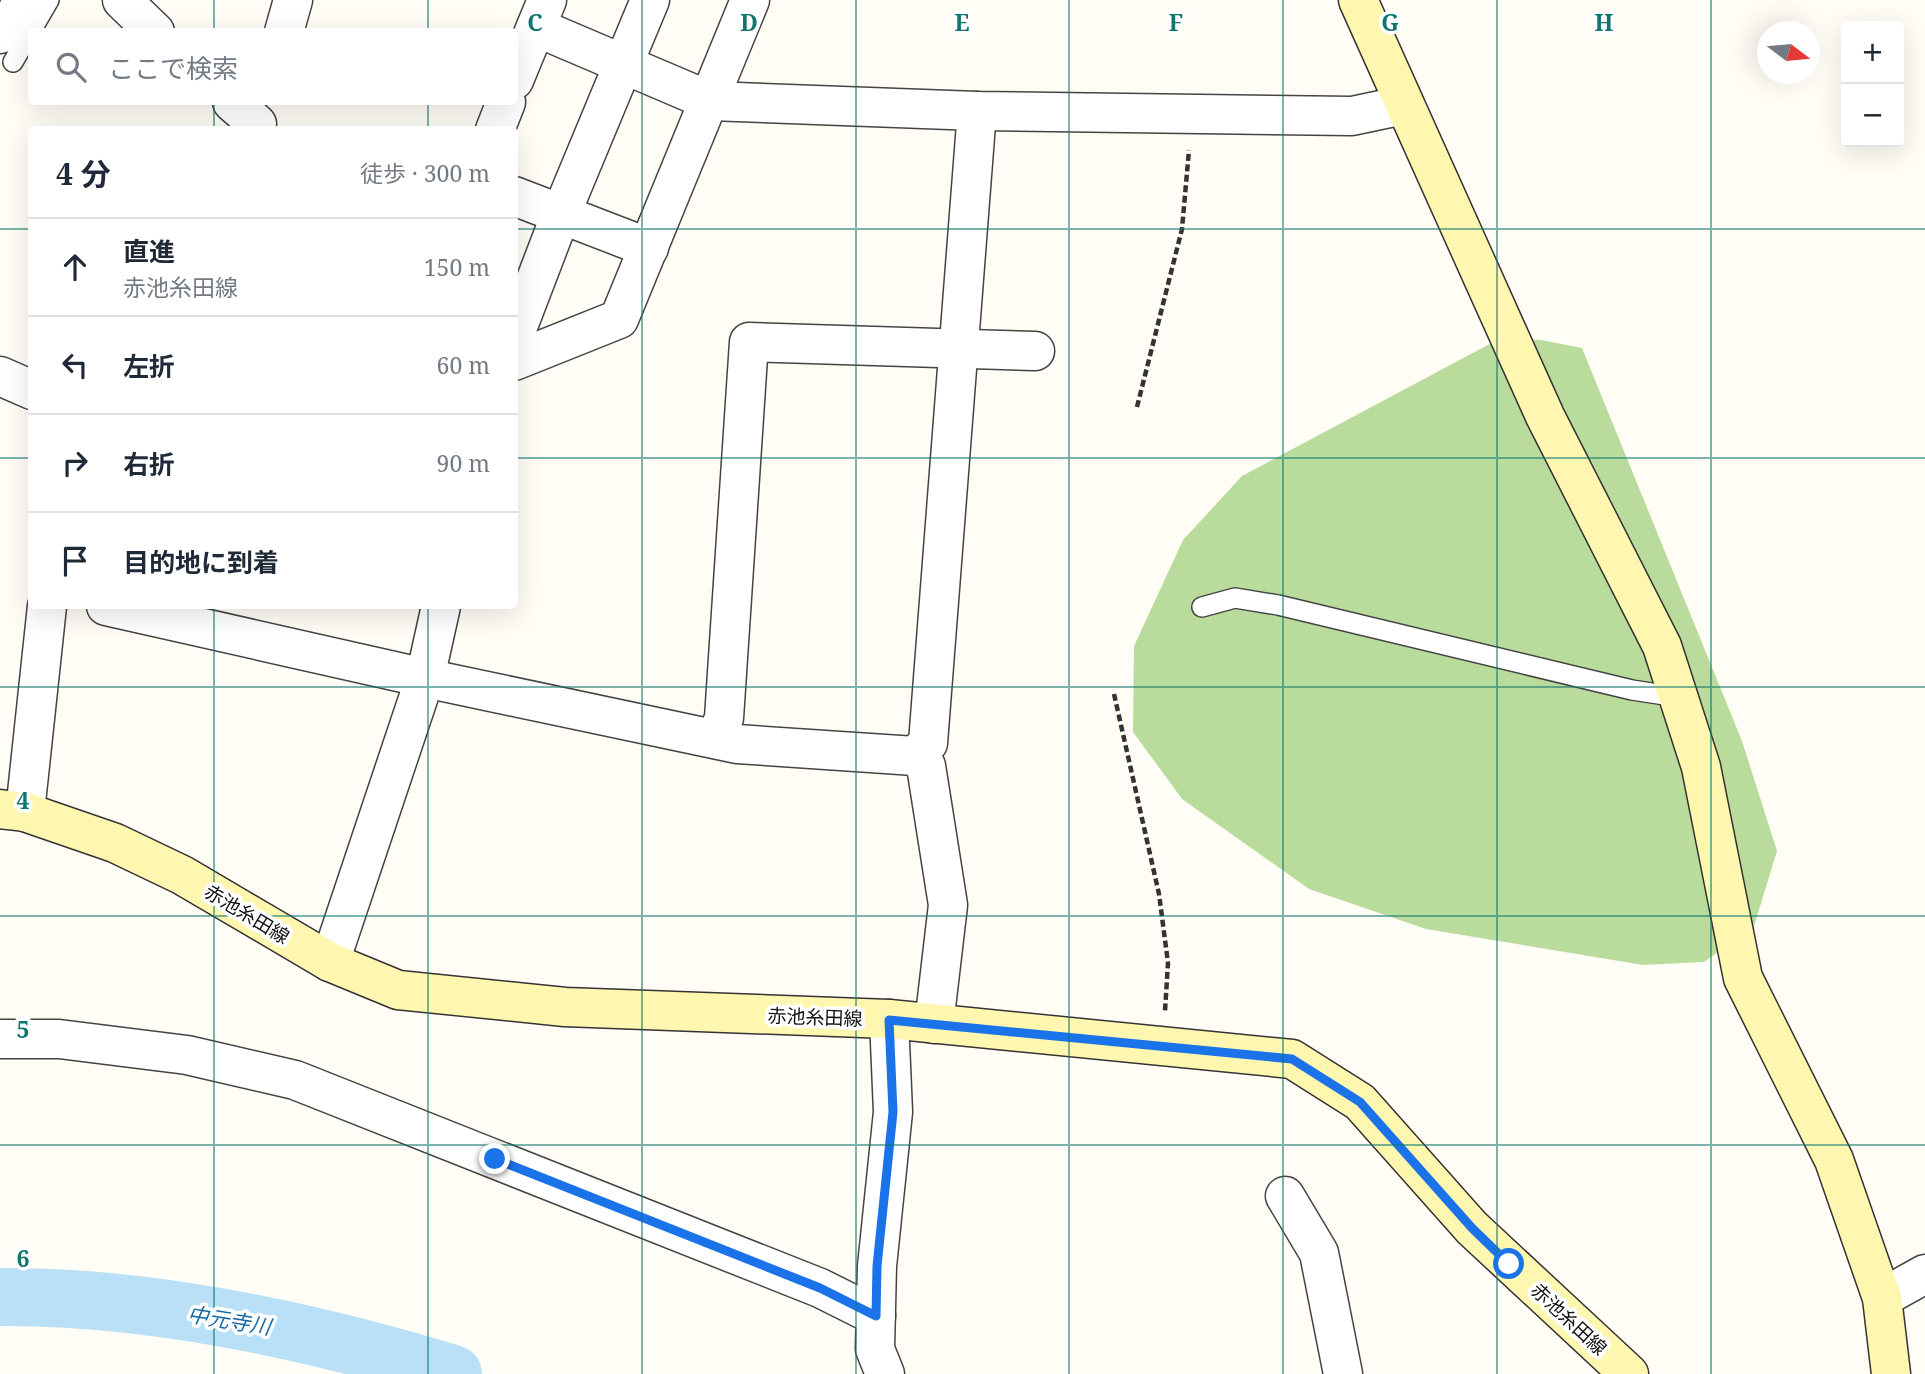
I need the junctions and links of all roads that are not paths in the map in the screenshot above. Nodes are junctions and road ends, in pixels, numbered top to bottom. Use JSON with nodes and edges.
{"nodes":[{"id":1,"x":23,"y":0,"type":"edge"},
{"id":2,"x":49,"y":0,"type":"edge"},
{"id":3,"x":122,"y":0,"type":"edge"},
{"id":4,"x":293,"y":0,"type":"edge"},
{"id":5,"x":650,"y":0,"type":"edge"},
{"id":6,"x":750,"y":0,"type":"edge"},
{"id":7,"x":1358,"y":0,"type":"edge"},
{"id":8,"x":541,"y":14,"type":"edge"},
{"id":9,"x":151,"y":28,"type":"edge"},
{"id":10,"x":285,"y":28,"type":"edge"},
{"id":11,"x":7,"y":48,"type":"edge"},
{"id":12,"x":623,"y":65,"type":"junction"},
{"id":13,"x":518,"y":70,"type":"edge"},
{"id":14,"x":710,"y":101,"type":"junction"},
{"id":15,"x":505,"y":105,"type":"edge"},
{"id":16,"x":1404,"y":105,"type":"junction"},
{"id":17,"x":977,"y":111,"type":"junction"},
{"id":18,"x":497,"y":126,"type":"edge"},
{"id":19,"x":518,"y":198,"type":"edge"},
{"id":20,"x":561,"y":214,"type":"junction"},
{"id":21,"x":649,"y":248,"type":"junction"},
{"id":22,"x":518,"y":327,"type":"edge"},
{"id":23,"x":958,"y":350,"type":"junction"},
{"id":24,"x":1035,"y":351,"type":"dead end"},
{"id":25,"x":518,"y":359,"type":"edge"},
{"id":26,"x":0,"y":376,"type":"edge"},
{"id":27,"x":28,"y":388,"type":"edge"},
{"id":28,"x":1202,"y":607,"type":"dead end"},
{"id":29,"x":47,"y":609,"type":"edge"},
{"id":30,"x":133,"y":609,"type":"edge"},
{"id":31,"x":439,"y":609,"type":"edge"},
{"id":32,"x":232,"y":620,"type":"edge"},
{"id":33,"x":425,"y":678,"type":"junction"},
{"id":34,"x":1678,"y":697,"type":"junction"},
{"id":35,"x":716,"y":739,"type":"junction"},
{"id":36,"x":915,"y":755,"type":"junction"},
{"id":37,"x":13,"y":811,"type":"edge"},
{"id":38,"x":330,"y":962,"type":"junction"},
{"id":39,"x":889,"y":1020,"type":"junction"},
{"id":40,"x":934,"y":1024,"type":"junction"},
{"id":41,"x":0,"y":1039,"type":"edge"},
{"id":42,"x":1285,"y":1196,"type":"dead end"},
{"id":43,"x":1925,"y":1275,"type":"edge"},
{"id":44,"x":1882,"y":1298,"type":"junction"},
{"id":45,"x":876,"y":1316,"type":"junction"},
{"id":46,"x":885,"y":1374,"type":"edge"},
{"id":47,"x":1343,"y":1374,"type":"edge"},
{"id":48,"x":1629,"y":1374,"type":"edge"},
{"id":49,"x":1891,"y":1374,"type":"edge"}],
"edges":[{"from":1,"to":11,"type":"street"},
{"from":2,"to":11,"type":"lane"},
{"from":3,"to":9,"type":"street"},
{"from":4,"to":10,"type":"street"},
{"from":5,"to":12,"type":"street"},
{"from":6,"to":14,"type":"street"},
{"from":7,"to":16,"type":"main road"},
{"from":8,"to":12,"type":"street"},
{"from":8,"to":13,"type":"street"},
{"from":12,"to":14,"type":"street"},
{"from":12,"to":20,"type":"street"},
{"from":14,"to":17,"type":"street"},
{"from":14,"to":21,"type":"street"},
{"from":15,"to":18,"type":"street"},
{"from":16,"to":17,"type":"street"},
{"from":16,"to":34,"type":"main road"},
{"from":17,"to":23,"type":"street"},
{"from":19,"to":20,"type":"street"},
{"from":20,"to":21,"type":"street"},
{"from":20,"to":22,"type":"street"},
{"from":21,"to":25,"type":"street"},
{"from":23,"to":24,"type":"street"},
{"from":23,"to":35,"type":"street"},
{"from":23,"to":36,"type":"street"},
{"from":26,"to":27,"type":"street"},
{"from":28,"to":34,"type":"lane"},
{"from":29,"to":37,"type":"street"},
{"from":30,"to":32,"type":"street"},
{"from":31,"to":33,"type":"street"},
{"from":32,"to":33,"type":"street"},
{"from":33,"to":35,"type":"street"},
{"from":33,"to":38,"type":"street"},
{"from":34,"to":44,"type":"main road"},
{"from":35,"to":36,"type":"street"},
{"from":36,"to":40,"type":"street"},
{"from":37,"to":38,"type":"main road","name":"赤池糸田線"},
{"from":38,"to":39,"type":"main road","name":"赤池糸田線"},
{"from":39,"to":40,"type":"main road","name":"赤池糸田線"},
{"from":39,"to":45,"type":"street"},
{"from":40,"to":48,"type":"main road","name":"赤池糸田線"},
{"from":41,"to":45,"type":"street"},
{"from":42,"to":47,"type":"street"},
{"from":43,"to":44,"type":"street"},
{"from":44,"to":49,"type":"main road"},
{"from":45,"to":46,"type":"street"}]}
